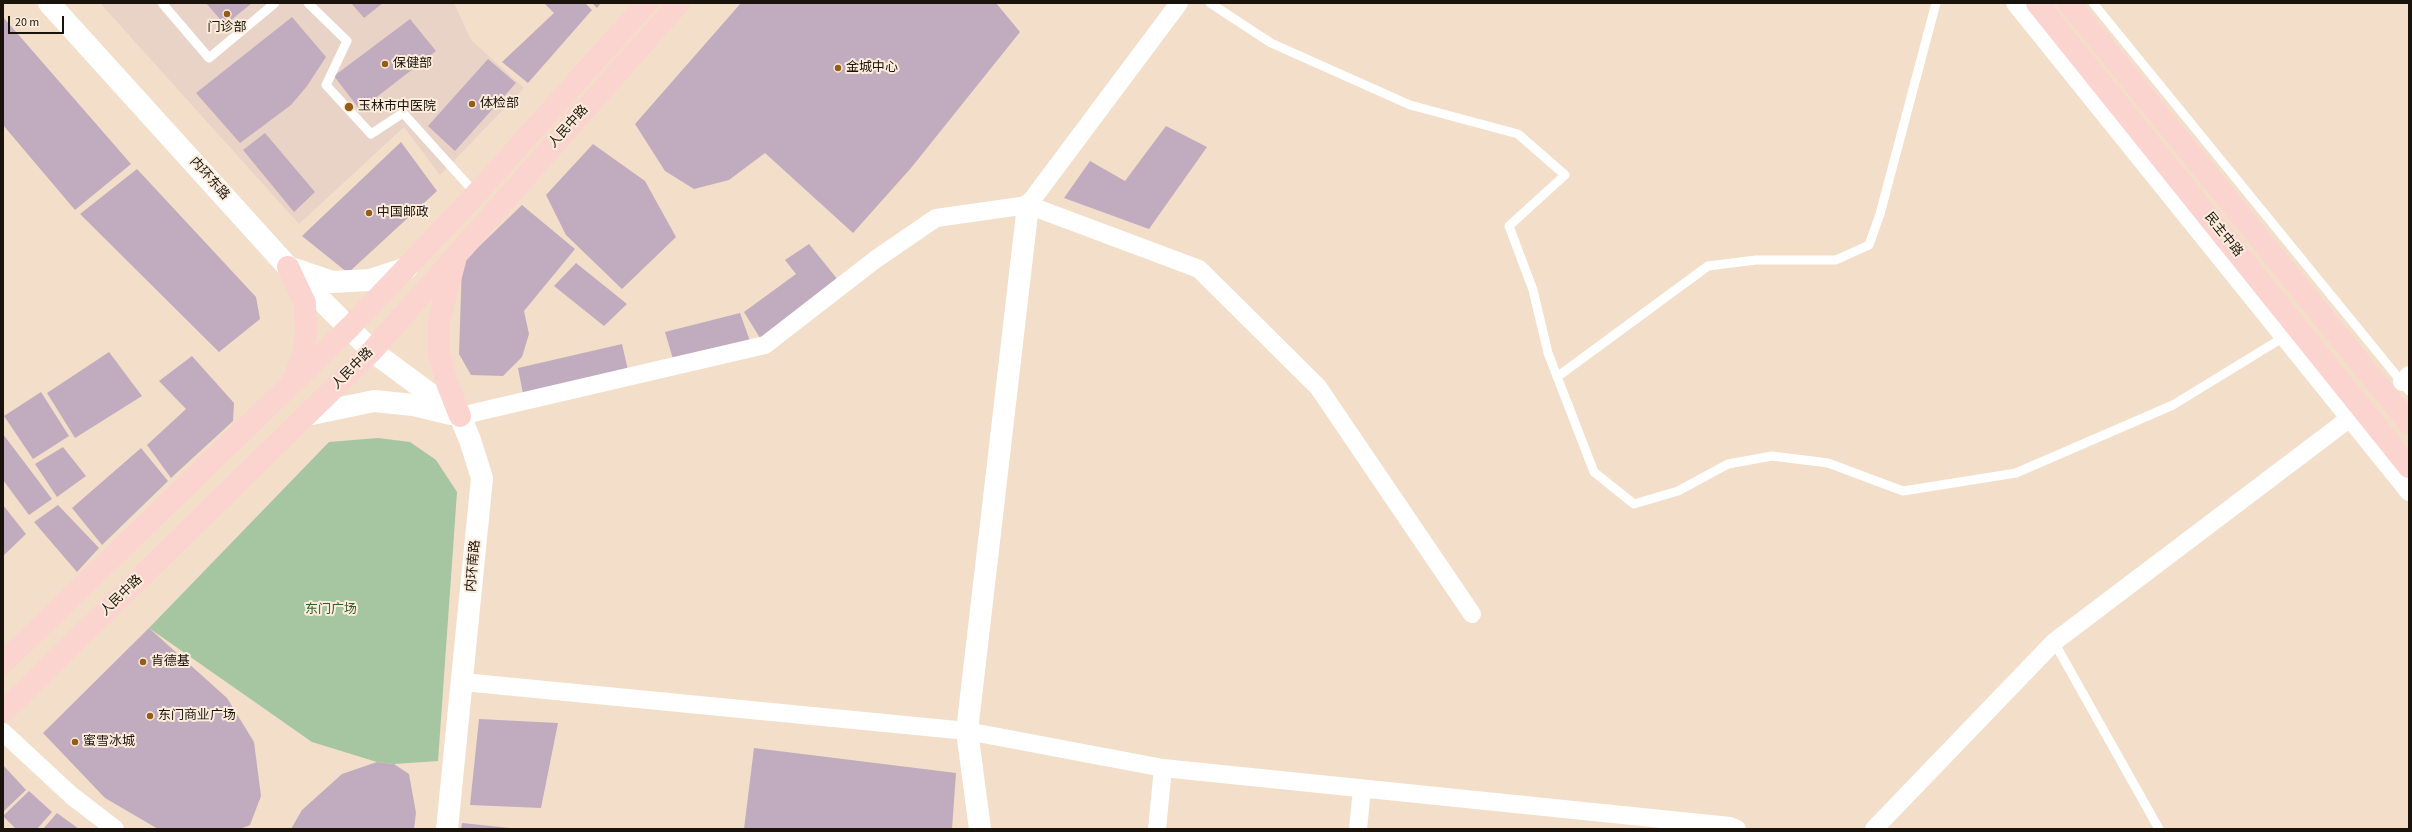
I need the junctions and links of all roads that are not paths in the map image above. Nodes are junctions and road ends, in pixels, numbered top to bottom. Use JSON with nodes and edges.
{"nodes":[{"id":1,"x":50,"y":3,"type":"edge"},
{"id":2,"x":162,"y":3,"type":"edge"},
{"id":3,"x":275,"y":3,"type":"edge"},
{"id":4,"x":308,"y":3,"type":"edge"},
{"id":5,"x":646,"y":3,"type":"edge"},
{"id":6,"x":679,"y":3,"type":"edge"},
{"id":7,"x":1179,"y":3,"type":"edge"},
{"id":8,"x":1210,"y":3,"type":"edge"},
{"id":9,"x":1936,"y":3,"type":"edge"},
{"id":10,"x":2015,"y":3,"type":"edge"},
{"id":11,"x":2037,"y":3,"type":"edge"},
{"id":12,"x":2069,"y":3,"type":"edge"},
{"id":13,"x":2093,"y":3,"type":"edge"},
{"id":14,"x":476,"y":194,"type":"junction"},
{"id":15,"x":1028,"y":205,"type":"junction"},
{"id":16,"x":457,"y":254,"type":"junction"},
{"id":17,"x":288,"y":267,"type":"junction"},
{"id":18,"x":406,"y":268,"type":"junction"},
{"id":19,"x":350,"y":327,"type":"junction"},
{"id":20,"x":2284,"y":337,"type":"junction"},
{"id":21,"x":372,"y":351,"type":"junction"},
{"id":22,"x":1557,"y":377,"type":"junction"},
{"id":23,"x":293,"y":382,"type":"junction"},
{"id":24,"x":2406,"y":383,"type":"edge"},
{"id":25,"x":307,"y":415,"type":"junction"},
{"id":26,"x":460,"y":416,"type":"junction"},
{"id":27,"x":2350,"y":418,"type":"junction"},
{"id":28,"x":2409,"y":423,"type":"edge"},
{"id":29,"x":2409,"y":467,"type":"edge"},
{"id":30,"x":2409,"y":492,"type":"edge"},
{"id":31,"x":1472,"y":614,"type":"dead end"},
{"id":32,"x":2054,"y":642,"type":"junction"},
{"id":33,"x":3,"y":663,"type":"edge"},
{"id":34,"x":463,"y":682,"type":"junction"},
{"id":35,"x":3,"y":712,"type":"edge"},
{"id":36,"x":967,"y":731,"type":"junction"},
{"id":37,"x":3,"y":732,"type":"edge"},
{"id":38,"x":1163,"y":768,"type":"junction"},
{"id":39,"x":1362,"y":789,"type":"junction"},
{"id":40,"x":115,"y":829,"type":"edge"},
{"id":41,"x":447,"y":829,"type":"edge"},
{"id":42,"x":980,"y":829,"type":"edge"},
{"id":43,"x":1157,"y":829,"type":"edge"},
{"id":44,"x":1358,"y":829,"type":"edge"},
{"id":45,"x":1737,"y":829,"type":"edge"},
{"id":46,"x":1874,"y":829,"type":"edge"},
{"id":47,"x":2159,"y":829,"type":"edge"}],
"edges":[{"from":1,"to":17,"type":"main road","name":"内环东路"},
{"from":2,"to":3,"type":"lane"},
{"from":4,"to":14,"type":"lane"},
{"from":5,"to":14,"type":"main road","name":"人民中路"},
{"from":6,"to":16,"type":"main road","name":"人民中路"},
{"from":7,"to":15,"type":"street"},
{"from":8,"to":22,"type":"lane"},
{"from":9,"to":22,"type":"lane"},
{"from":10,"to":20,"type":"street"},
{"from":11,"to":29,"type":"main road","name":"民主中路"},
{"from":12,"to":28,"type":"main road","name":"民主中路"},
{"from":13,"to":24,"type":"lane"},
{"from":14,"to":18,"type":"main road","name":"人民中路"},
{"from":15,"to":26,"type":"street"},
{"from":15,"to":31,"type":"street"},
{"from":15,"to":36,"type":"main road"},
{"from":16,"to":21,"type":"main road","name":"人民中路"},
{"from":16,"to":26,"type":"main road"},
{"from":17,"to":18,"type":"main road"},
{"from":17,"to":19,"type":"main road","name":"内环东路"},
{"from":17,"to":23,"type":"main road"},
{"from":18,"to":19,"type":"main road","name":"人民中路"},
{"from":19,"to":21,"type":"main road","name":"内环东路"},
{"from":19,"to":23,"type":"main road","name":"人民中路"},
{"from":20,"to":22,"type":"lane"},
{"from":20,"to":27,"type":"street"},
{"from":21,"to":25,"type":"main road","name":"人民中路"},
{"from":21,"to":26,"type":"main road"},
{"from":23,"to":33,"type":"main road","name":"人民中路"},
{"from":25,"to":26,"type":"main road"},
{"from":25,"to":35,"type":"main road","name":"人民中路"},
{"from":26,"to":34,"type":"main road","name":"内环南路"},
{"from":27,"to":30,"type":"street"},
{"from":27,"to":32,"type":"street"},
{"from":32,"to":46,"type":"street"},
{"from":32,"to":47,"type":"lane"},
{"from":34,"to":36,"type":"street"},
{"from":34,"to":41,"type":"main road","name":"内环南路"},
{"from":36,"to":38,"type":"street"},
{"from":36,"to":42,"type":"main road"},
{"from":37,"to":40,"type":"street"},
{"from":38,"to":39,"type":"street"},
{"from":38,"to":43,"type":"street"},
{"from":39,"to":44,"type":"street"},
{"from":39,"to":45,"type":"street"}]}
